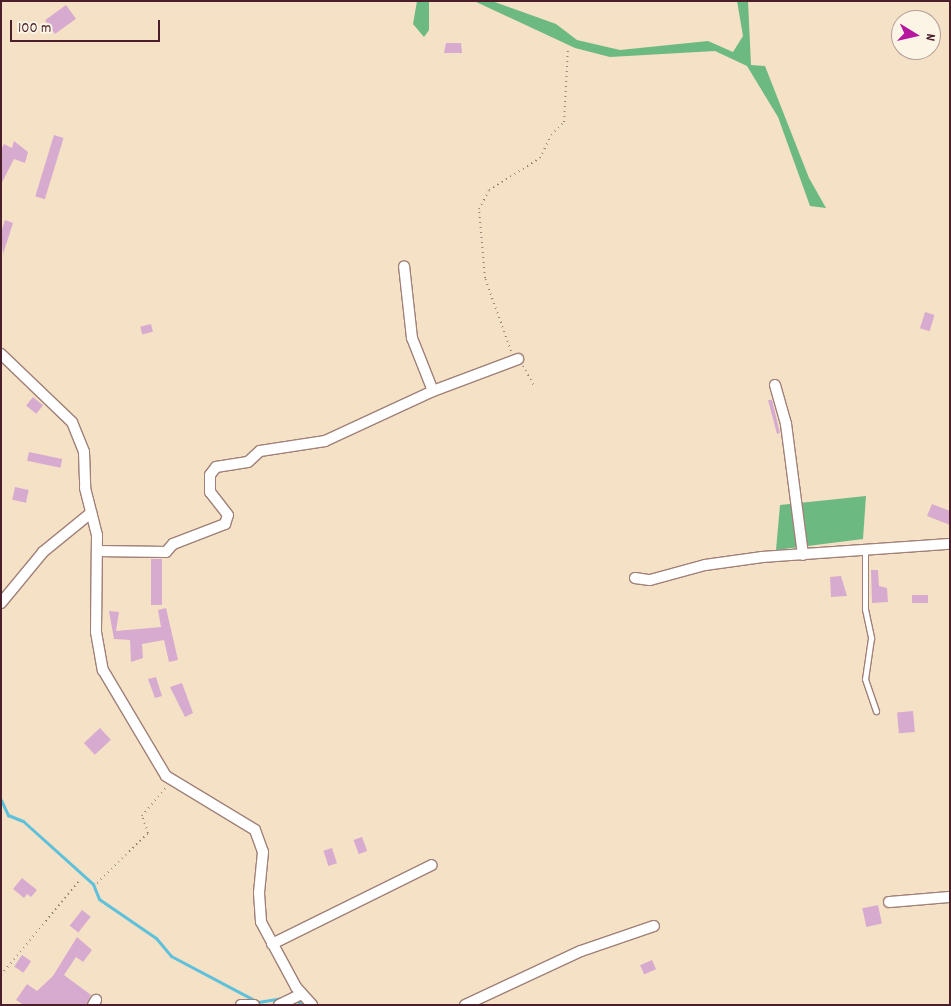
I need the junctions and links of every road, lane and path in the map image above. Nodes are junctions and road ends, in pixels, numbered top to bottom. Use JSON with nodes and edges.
{"nodes":[{"id":1,"x":568,"y":48,"type":"dead end"},
{"id":2,"x":404,"y":266,"type":"dead end"},
{"id":3,"x":1,"y":354,"type":"edge"},
{"id":4,"x":518,"y":359,"type":"junction"},
{"id":5,"x":775,"y":385,"type":"dead end"},
{"id":6,"x":534,"y":386,"type":"dead end"},
{"id":7,"x":433,"y":391,"type":"junction"},
{"id":8,"x":91,"y":513,"type":"junction"},
{"id":9,"x":950,"y":544,"type":"edge"},
{"id":10,"x":865,"y":550,"type":"junction"},
{"id":11,"x":97,"y":552,"type":"junction"},
{"id":12,"x":803,"y":555,"type":"junction"},
{"id":13,"x":635,"y":578,"type":"dead end"},
{"id":14,"x":1,"y":604,"type":"edge"},
{"id":15,"x":876,"y":711,"type":"dead end"},
{"id":16,"x":172,"y":779,"type":"junction"},
{"id":17,"x":432,"y":865,"type":"dead end"},
{"id":18,"x":79,"y":881,"type":"dead end"},
{"id":19,"x":97,"y":883,"type":"dead end"},
{"id":20,"x":950,"y":897,"type":"edge"},
{"id":21,"x":889,"y":902,"type":"dead end"},
{"id":22,"x":654,"y":926,"type":"dead end"},
{"id":23,"x":272,"y":944,"type":"junction"},
{"id":24,"x":1,"y":975,"type":"edge"},
{"id":25,"x":302,"y":994,"type":"junction"},
{"id":26,"x":241,"y":1005,"type":"edge"},
{"id":27,"x":254,"y":1005,"type":"edge"},
{"id":28,"x":279,"y":1005,"type":"edge"},
{"id":29,"x":312,"y":1005,"type":"edge"},
{"id":30,"x":465,"y":1005,"type":"edge"}],
"edges":[{"from":1,"to":4,"type":"path"},
{"from":2,"to":7,"type":"street"},
{"from":3,"to":8,"type":"street"},
{"from":4,"to":6,"type":"path"},
{"from":4,"to":7,"type":"street"},
{"from":5,"to":12,"type":"street"},
{"from":7,"to":11,"type":"street"},
{"from":8,"to":11,"type":"street"},
{"from":8,"to":14,"type":"street"},
{"from":9,"to":10,"type":"street"},
{"from":10,"to":12,"type":"street"},
{"from":10,"to":15,"type":"lane"},
{"from":11,"to":16,"type":"street"},
{"from":12,"to":13,"type":"street"},
{"from":16,"to":19,"type":"path"},
{"from":16,"to":23,"type":"street"},
{"from":17,"to":23,"type":"street"},
{"from":18,"to":24,"type":"path"},
{"from":20,"to":21,"type":"street"},
{"from":22,"to":30,"type":"street"},
{"from":23,"to":25,"type":"street"},
{"from":25,"to":28,"type":"street"},
{"from":25,"to":29,"type":"street"},
{"from":26,"to":27,"type":"street"}]}
